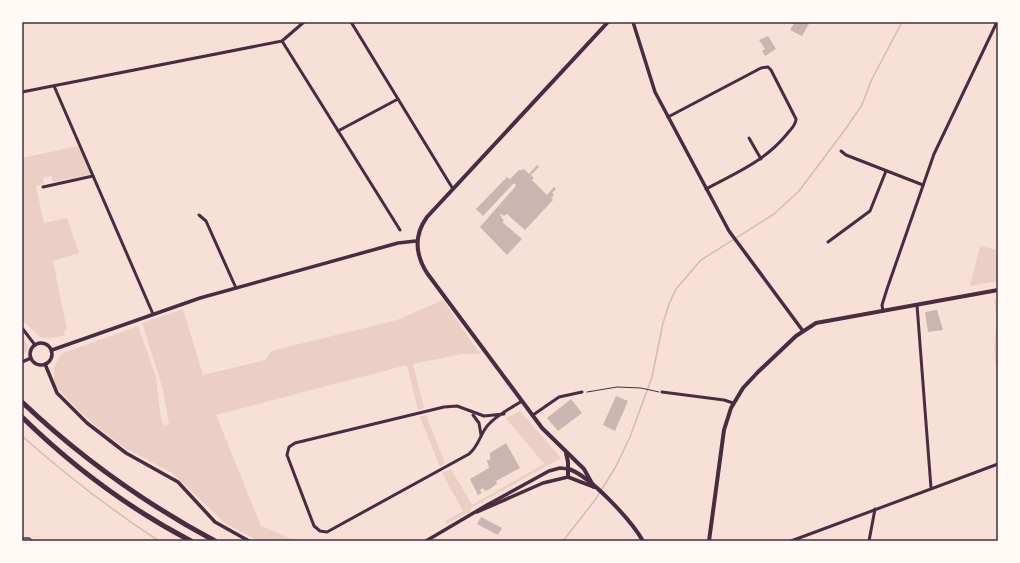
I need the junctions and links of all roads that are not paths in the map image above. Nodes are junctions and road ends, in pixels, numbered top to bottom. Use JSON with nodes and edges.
{"nodes":[{"id":1,"x":304,"y":22,"type":"edge"},
{"id":2,"x":351,"y":22,"type":"edge"},
{"id":3,"x":608,"y":22,"type":"edge"},
{"id":4,"x":633,"y":22,"type":"edge"},
{"id":5,"x":997,"y":22,"type":"edge"},
{"id":6,"x":282,"y":41,"type":"junction"},
{"id":7,"x":54,"y":86,"type":"junction"},
{"id":8,"x":22,"y":92,"type":"edge"},
{"id":9,"x":398,"y":99,"type":"junction"},
{"id":10,"x":668,"y":117,"type":"junction"},
{"id":11,"x":338,"y":131,"type":"junction"},
{"id":12,"x":749,"y":138,"type":"dead end"},
{"id":13,"x":841,"y":151,"type":"dead end"},
{"id":14,"x":761,"y":159,"type":"junction"},
{"id":15,"x":886,"y":171,"type":"junction"},
{"id":16,"x":93,"y":176,"type":"junction"},
{"id":17,"x":923,"y":185,"type":"junction"},
{"id":18,"x":43,"y":187,"type":"dead end"},
{"id":19,"x":453,"y":189,"type":"junction"},
{"id":20,"x":706,"y":189,"type":"junction"},
{"id":21,"x":199,"y":216,"type":"dead end"},
{"id":22,"x":400,"y":230,"type":"dead end"},
{"id":23,"x":416,"y":241,"type":"junction"},
{"id":24,"x":828,"y":242,"type":"dead end"},
{"id":25,"x":236,"y":288,"type":"junction"},
{"id":26,"x":998,"y":290,"type":"edge"},
{"id":27,"x":917,"y":305,"type":"junction"},
{"id":28,"x":883,"y":311,"type":"junction"},
{"id":29,"x":153,"y":314,"type":"junction"},
{"id":30,"x":22,"y":328,"type":"edge"},
{"id":31,"x":802,"y":331,"type":"junction"},
{"id":32,"x":35,"y":345,"type":"junction"},
{"id":33,"x":52,"y":350,"type":"junction"},
{"id":34,"x":31,"y":358,"type":"junction"},
{"id":35,"x":22,"y":362,"type":"edge"},
{"id":36,"x":45,"y":364,"type":"junction"},
{"id":37,"x":582,"y":392,"type":"road end"},
{"id":38,"x":662,"y":392,"type":"road end"},
{"id":39,"x":522,"y":401,"type":"junction"},
{"id":40,"x":22,"y":402,"type":"edge"},
{"id":41,"x":733,"y":403,"type":"junction"},
{"id":42,"x":470,"y":412,"type":"junction"},
{"id":43,"x":504,"y":414,"type":"junction"},
{"id":44,"x":533,"y":415,"type":"junction"},
{"id":45,"x":22,"y":417,"type":"edge"},
{"id":46,"x":481,"y":437,"type":"junction"},
{"id":47,"x":566,"y":452,"type":"junction"},
{"id":48,"x":998,"y":464,"type":"edge"},
{"id":49,"x":568,"y":469,"type":"junction"},
{"id":50,"x":568,"y":477,"type":"junction"},
{"id":51,"x":594,"y":487,"type":"junction"},
{"id":52,"x":930,"y":488,"type":"junction"},
{"id":53,"x":875,"y":509,"type":"junction"},
{"id":54,"x":468,"y":516,"type":"junction"},
{"id":55,"x":22,"y":538,"type":"edge"},
{"id":56,"x":33,"y":541,"type":"edge"},
{"id":57,"x":191,"y":541,"type":"edge"},
{"id":58,"x":215,"y":541,"type":"edge"},
{"id":59,"x":249,"y":541,"type":"edge"},
{"id":60,"x":426,"y":541,"type":"edge"},
{"id":61,"x":643,"y":541,"type":"edge"},
{"id":62,"x":709,"y":541,"type":"edge"},
{"id":63,"x":791,"y":541,"type":"edge"},
{"id":64,"x":869,"y":541,"type":"edge"}],
"edges":[{"from":1,"to":6,"type":"street"},
{"from":2,"to":9,"type":"street"},
{"from":3,"to":19,"type":"main road"},
{"from":4,"to":10,"type":"street"},
{"from":5,"to":17,"type":"street"},
{"from":6,"to":7,"type":"street"},
{"from":6,"to":11,"type":"street"},
{"from":7,"to":8,"type":"street"},
{"from":7,"to":16,"type":"street"},
{"from":9,"to":11,"type":"street"},
{"from":9,"to":19,"type":"street"},
{"from":10,"to":14,"type":"street"},
{"from":10,"to":20,"type":"street"},
{"from":11,"to":22,"type":"street"},
{"from":12,"to":14,"type":"street"},
{"from":13,"to":15,"type":"street"},
{"from":14,"to":20,"type":"street"},
{"from":15,"to":17,"type":"street"},
{"from":15,"to":24,"type":"street"},
{"from":16,"to":18,"type":"street"},
{"from":16,"to":29,"type":"street"},
{"from":17,"to":28,"type":"street"},
{"from":19,"to":23,"type":"main road"},
{"from":20,"to":31,"type":"street"},
{"from":21,"to":25,"type":"street"},
{"from":23,"to":25,"type":"street"},
{"from":23,"to":39,"type":"main road"},
{"from":25,"to":29,"type":"street"},
{"from":26,"to":27,"type":"main road"},
{"from":27,"to":28,"type":"main road"},
{"from":27,"to":52,"type":"street"},
{"from":28,"to":31,"type":"main road"},
{"from":29,"to":33,"type":"street"},
{"from":30,"to":32,"type":"street"},
{"from":31,"to":41,"type":"main road"},
{"from":32,"to":33,"type":"street"},
{"from":32,"to":34,"type":"street"},
{"from":33,"to":36,"type":"street"},
{"from":34,"to":35,"type":"street"},
{"from":34,"to":36,"type":"street"},
{"from":36,"to":59,"type":"street"},
{"from":37,"to":44,"type":"street"},
{"from":38,"to":41,"type":"street"},
{"from":39,"to":43,"type":"street"},
{"from":39,"to":44,"type":"main road"},
{"from":40,"to":58,"type":"highway"},
{"from":41,"to":62,"type":"main road"},
{"from":42,"to":43,"type":"street"},
{"from":42,"to":46,"type":"street"},
{"from":42,"to":46,"type":"street"},
{"from":43,"to":46,"type":"street"},
{"from":44,"to":47,"type":"main road"},
{"from":45,"to":57,"type":"highway"},
{"from":47,"to":49,"type":"main road"},
{"from":47,"to":51,"type":"main road"},
{"from":48,"to":52,"type":"street"},
{"from":49,"to":50,"type":"main road"},
{"from":49,"to":51,"type":"main road"},
{"from":49,"to":54,"type":"street"},
{"from":50,"to":51,"type":"main road"},
{"from":50,"to":54,"type":"street"},
{"from":51,"to":61,"type":"main road"},
{"from":52,"to":53,"type":"street"},
{"from":53,"to":63,"type":"street"},
{"from":53,"to":64,"type":"street"},
{"from":54,"to":60,"type":"street"},
{"from":55,"to":56,"type":"lane"}]}
